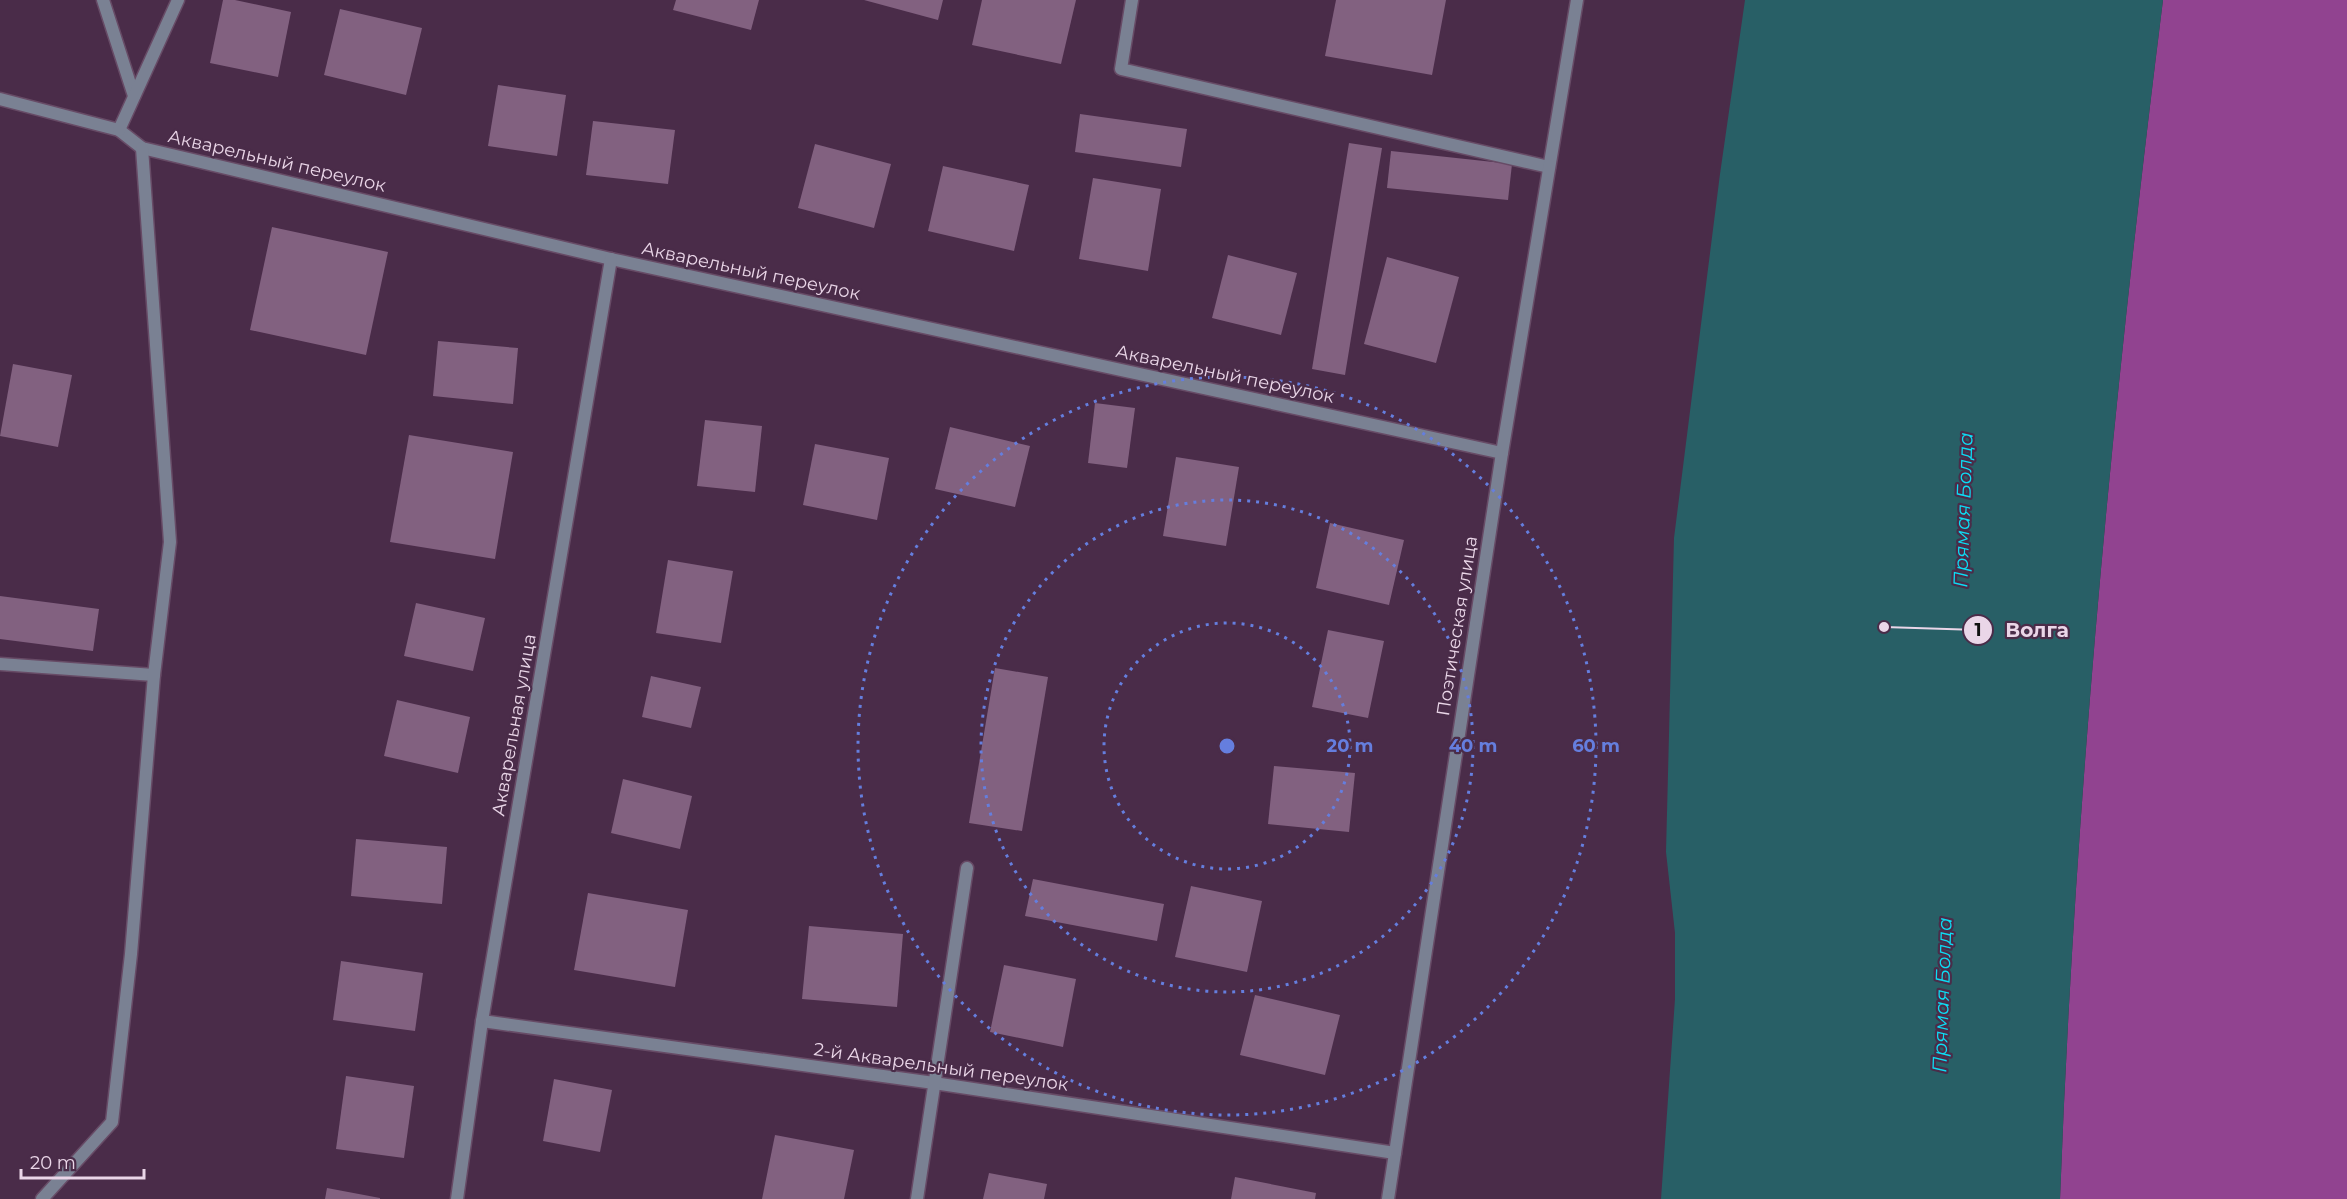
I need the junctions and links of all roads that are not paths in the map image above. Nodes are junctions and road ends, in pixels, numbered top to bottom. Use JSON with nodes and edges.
{"nodes":[{"id":1,"x":103,"y":0,"type":"edge"},
{"id":2,"x":178,"y":0,"type":"edge"},
{"id":3,"x":1132,"y":0,"type":"edge"},
{"id":4,"x":1577,"y":0,"type":"edge"},
{"id":5,"x":134,"y":96,"type":"junction"},
{"id":6,"x":0,"y":99,"type":"edge"},
{"id":7,"x":119,"y":130,"type":"junction"},
{"id":8,"x":142,"y":148,"type":"junction"},
{"id":9,"x":1549,"y":167,"type":"junction"},
{"id":10,"x":611,"y":259,"type":"junction"},
{"id":11,"x":1502,"y":453,"type":"junction"},
{"id":12,"x":0,"y":663,"type":"edge"},
{"id":13,"x":154,"y":675,"type":"junction"},
{"id":14,"x":967,"y":868,"type":"dead end"},
{"id":15,"x":482,"y":1021,"type":"junction"},
{"id":16,"x":934,"y":1083,"type":"junction"},
{"id":17,"x":1395,"y":1153,"type":"junction"},
{"id":18,"x":42,"y":1199,"type":"edge"},
{"id":19,"x":457,"y":1199,"type":"edge"},
{"id":20,"x":917,"y":1199,"type":"edge"},
{"id":21,"x":1388,"y":1199,"type":"edge"}],
"edges":[{"from":1,"to":5,"type":"street"},
{"from":2,"to":5,"type":"street"},
{"from":3,"to":9,"type":"street"},
{"from":4,"to":9,"type":"street","name":"Поэтическая улица"},
{"from":5,"to":7,"type":"street"},
{"from":6,"to":7,"type":"street","name":"Акварельный переулок"},
{"from":7,"to":8,"type":"street","name":"Акварельный переулок"},
{"from":8,"to":10,"type":"street","name":"Акварельный переулок"},
{"from":8,"to":13,"type":"street"},
{"from":9,"to":11,"type":"street","name":"Поэтическая улица"},
{"from":10,"to":11,"type":"street","name":"Акварельный переулок"},
{"from":10,"to":15,"type":"street","name":"Акварельная улица"},
{"from":11,"to":17,"type":"street","name":"Поэтическая улица"},
{"from":12,"to":13,"type":"street"},
{"from":13,"to":18,"type":"street"},
{"from":14,"to":16,"type":"street"},
{"from":15,"to":16,"type":"street","name":"2-й Акварельный переулок"},
{"from":15,"to":19,"type":"street","name":"Акварельная улица"},
{"from":16,"to":17,"type":"street","name":"2-й Акварельный переулок"},
{"from":16,"to":20,"type":"street"},
{"from":17,"to":21,"type":"street","name":"Поэтическая улица"}]}
